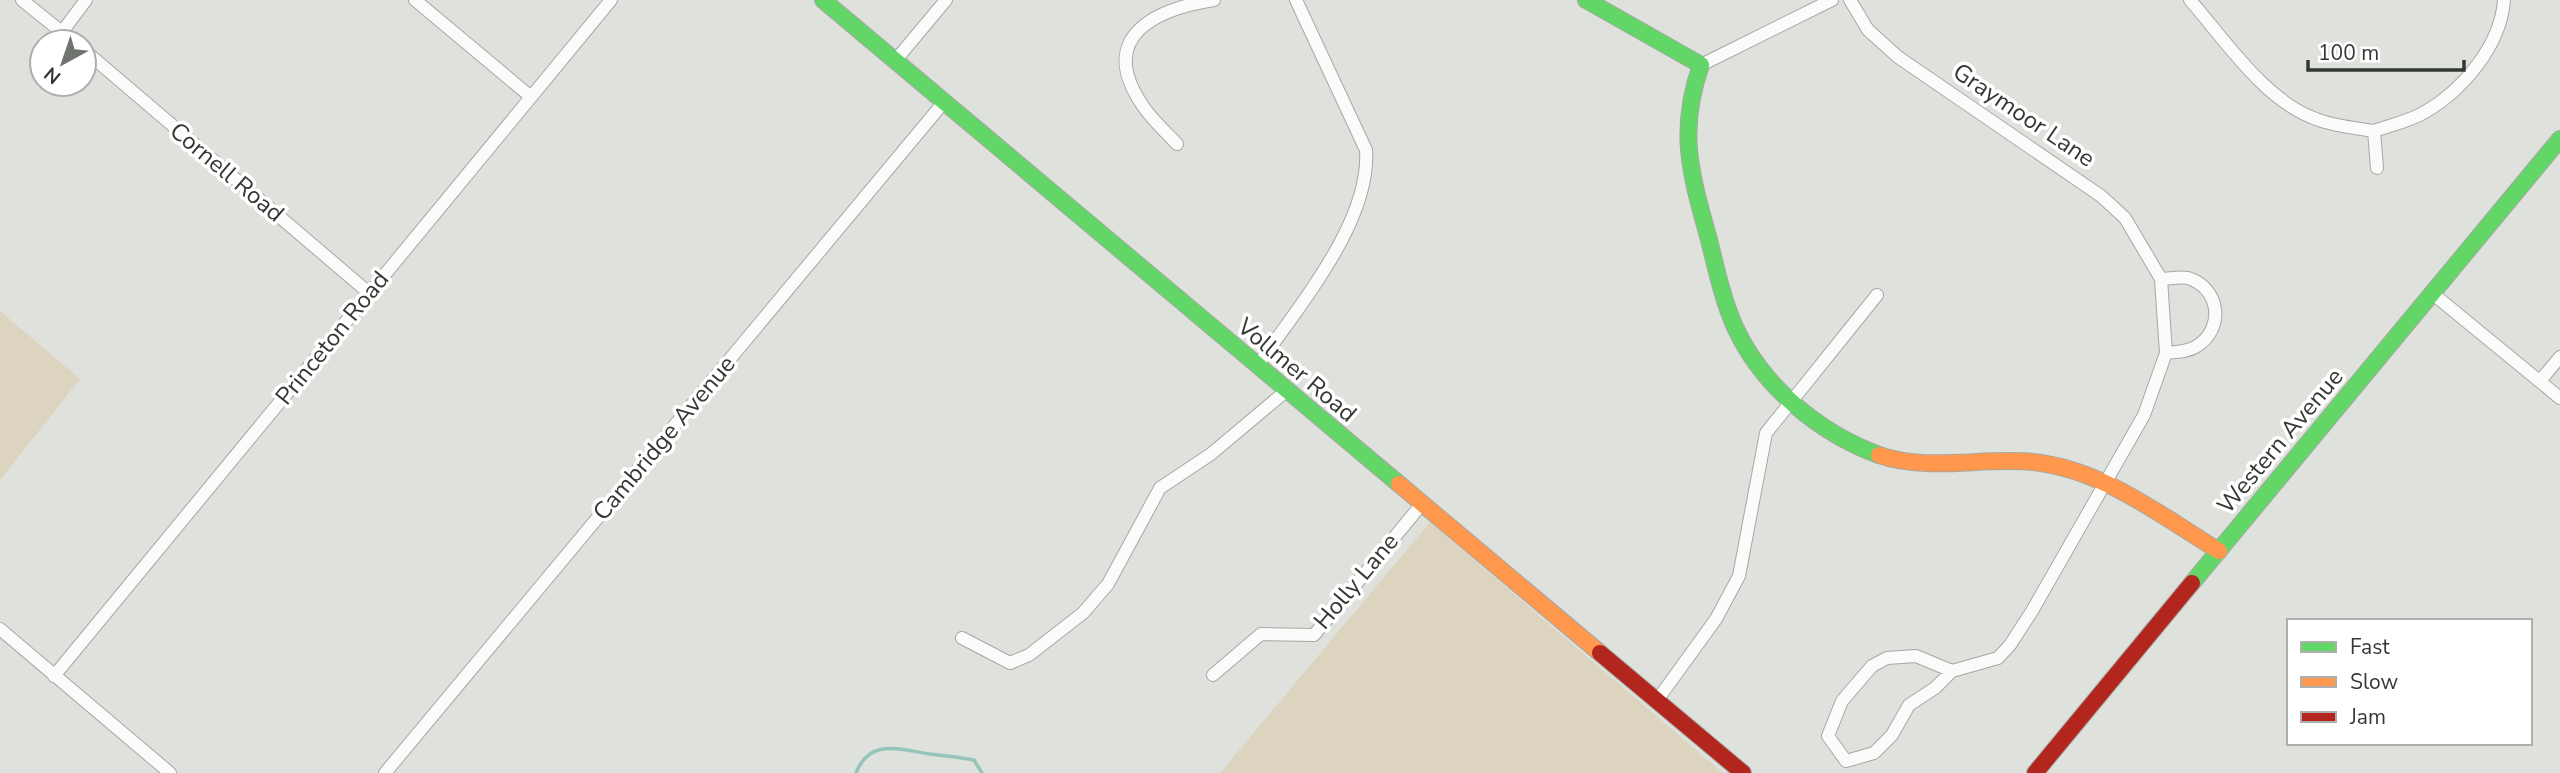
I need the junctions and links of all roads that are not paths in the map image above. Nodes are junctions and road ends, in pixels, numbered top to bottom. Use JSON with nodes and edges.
{"nodes":[{"id":1,"x":22,"y":0,"type":"edge"},
{"id":2,"x":86,"y":0,"type":"edge"},
{"id":3,"x":415,"y":0,"type":"edge"},
{"id":4,"x":611,"y":0,"type":"edge"},
{"id":5,"x":822,"y":0,"type":"edge"},
{"id":6,"x":946,"y":0,"type":"edge"},
{"id":7,"x":1214,"y":0,"type":"edge"},
{"id":8,"x":1296,"y":0,"type":"edge"},
{"id":9,"x":1586,"y":0,"type":"edge"},
{"id":10,"x":1832,"y":0,"type":"edge"},
{"id":11,"x":1850,"y":0,"type":"edge"},
{"id":12,"x":2190,"y":0,"type":"edge"},
{"id":13,"x":2504,"y":0,"type":"edge"},
{"id":14,"x":57,"y":28,"type":"edge"},
{"id":15,"x":65,"y":28,"type":"edge"},
{"id":16,"x":895,"y":61,"type":"junction"},
{"id":17,"x":98,"y":63,"type":"edge"},
{"id":18,"x":1701,"y":65,"type":"junction"},
{"id":19,"x":530,"y":97,"type":"junction"},
{"id":20,"x":944,"y":102,"type":"junction"},
{"id":21,"x":2374,"y":131,"type":"junction"},
{"id":22,"x":2560,"y":139,"type":"edge"},
{"id":23,"x":1177,"y":144,"type":"dead end"},
{"id":24,"x":2377,"y":168,"type":"dead end"},
{"id":25,"x":2161,"y":279,"type":"junction"},
{"id":26,"x":369,"y":293,"type":"junction"},
{"id":27,"x":2432,"y":293,"type":"junction"},
{"id":28,"x":1877,"y":295,"type":"dead end"},
{"id":29,"x":2166,"y":353,"type":"junction"},
{"id":30,"x":2560,"y":357,"type":"edge"},
{"id":31,"x":1257,"y":367,"type":"junction"},
{"id":32,"x":2540,"y":381,"type":"junction"},
{"id":33,"x":1286,"y":391,"type":"junction"},
{"id":34,"x":2560,"y":398,"type":"edge"},
{"id":35,"x":1792,"y":401,"type":"junction"},
{"id":36,"x":2106,"y":483,"type":"junction"},
{"id":37,"x":1421,"y":505,"type":"junction"},
{"id":38,"x":2219,"y":551,"type":"junction"},
{"id":39,"x":0,"y":629,"type":"edge"},
{"id":40,"x":962,"y":638,"type":"dead end"},
{"id":41,"x":1952,"y":671,"type":"junction"},
{"id":42,"x":1213,"y":675,"type":"dead end"},
{"id":43,"x":54,"y":676,"type":"junction"},
{"id":44,"x":1658,"y":699,"type":"junction"},
{"id":45,"x":170,"y":773,"type":"edge"},
{"id":46,"x":385,"y":773,"type":"edge"},
{"id":47,"x":1743,"y":773,"type":"edge"},
{"id":48,"x":2035,"y":773,"type":"edge"}],
"edges":[{"from":1,"to":14,"type":"street"},
{"from":2,"to":15,"type":"street"},
{"from":3,"to":19,"type":"street"},
{"from":4,"to":19,"type":"street","name":"Princeton Road"},
{"from":5,"to":16,"type":"main road","name":"Vollmer Road"},
{"from":6,"to":16,"type":"street"},
{"from":7,"to":23,"type":"street"},
{"from":8,"to":31,"type":"street"},
{"from":9,"to":18,"type":"main road"},
{"from":10,"to":18,"type":"street"},
{"from":11,"to":25,"type":"street","name":"Graymoor Lane"},
{"from":12,"to":21,"type":"street"},
{"from":13,"to":21,"type":"street"},
{"from":16,"to":20,"type":"main road","name":"Vollmer Road"},
{"from":17,"to":26,"type":"street","name":"Cornell Road"},
{"from":18,"to":35,"type":"main road"},
{"from":19,"to":26,"type":"street","name":"Princeton Road"},
{"from":20,"to":31,"type":"main road","name":"Vollmer Road"},
{"from":20,"to":46,"type":"street","name":"Cambridge Avenue"},
{"from":21,"to":24,"type":"street"},
{"from":22,"to":27,"type":"main road","name":"Western Avenue"},
{"from":25,"to":29,"type":"street","name":"Graymoor Lane"},
{"from":25,"to":29,"type":"street"},
{"from":26,"to":43,"type":"street","name":"Princeton Road"},
{"from":27,"to":32,"type":"street"},
{"from":27,"to":38,"type":"main road","name":"Western Avenue"},
{"from":28,"to":35,"type":"street"},
{"from":29,"to":36,"type":"street","name":"Graymoor Lane"},
{"from":30,"to":32,"type":"street"},
{"from":31,"to":33,"type":"main road","name":"Vollmer Road"},
{"from":32,"to":34,"type":"street"},
{"from":33,"to":37,"type":"main road","name":"Vollmer Road"},
{"from":33,"to":40,"type":"street"},
{"from":35,"to":36,"type":"main road"},
{"from":35,"to":44,"type":"street"},
{"from":36,"to":38,"type":"main road"},
{"from":36,"to":41,"type":"street","name":"Graymoor Lane"},
{"from":37,"to":42,"type":"street","name":"Holly Lane"},
{"from":37,"to":44,"type":"main road","name":"Vollmer Road"},
{"from":38,"to":48,"type":"main road","name":"Western Avenue"},
{"from":39,"to":43,"type":"street"},
{"from":41,"to":41,"type":"street","name":"Graymoor Lane"},
{"from":43,"to":45,"type":"street"},
{"from":44,"to":47,"type":"main road","name":"Vollmer Road"}]}
